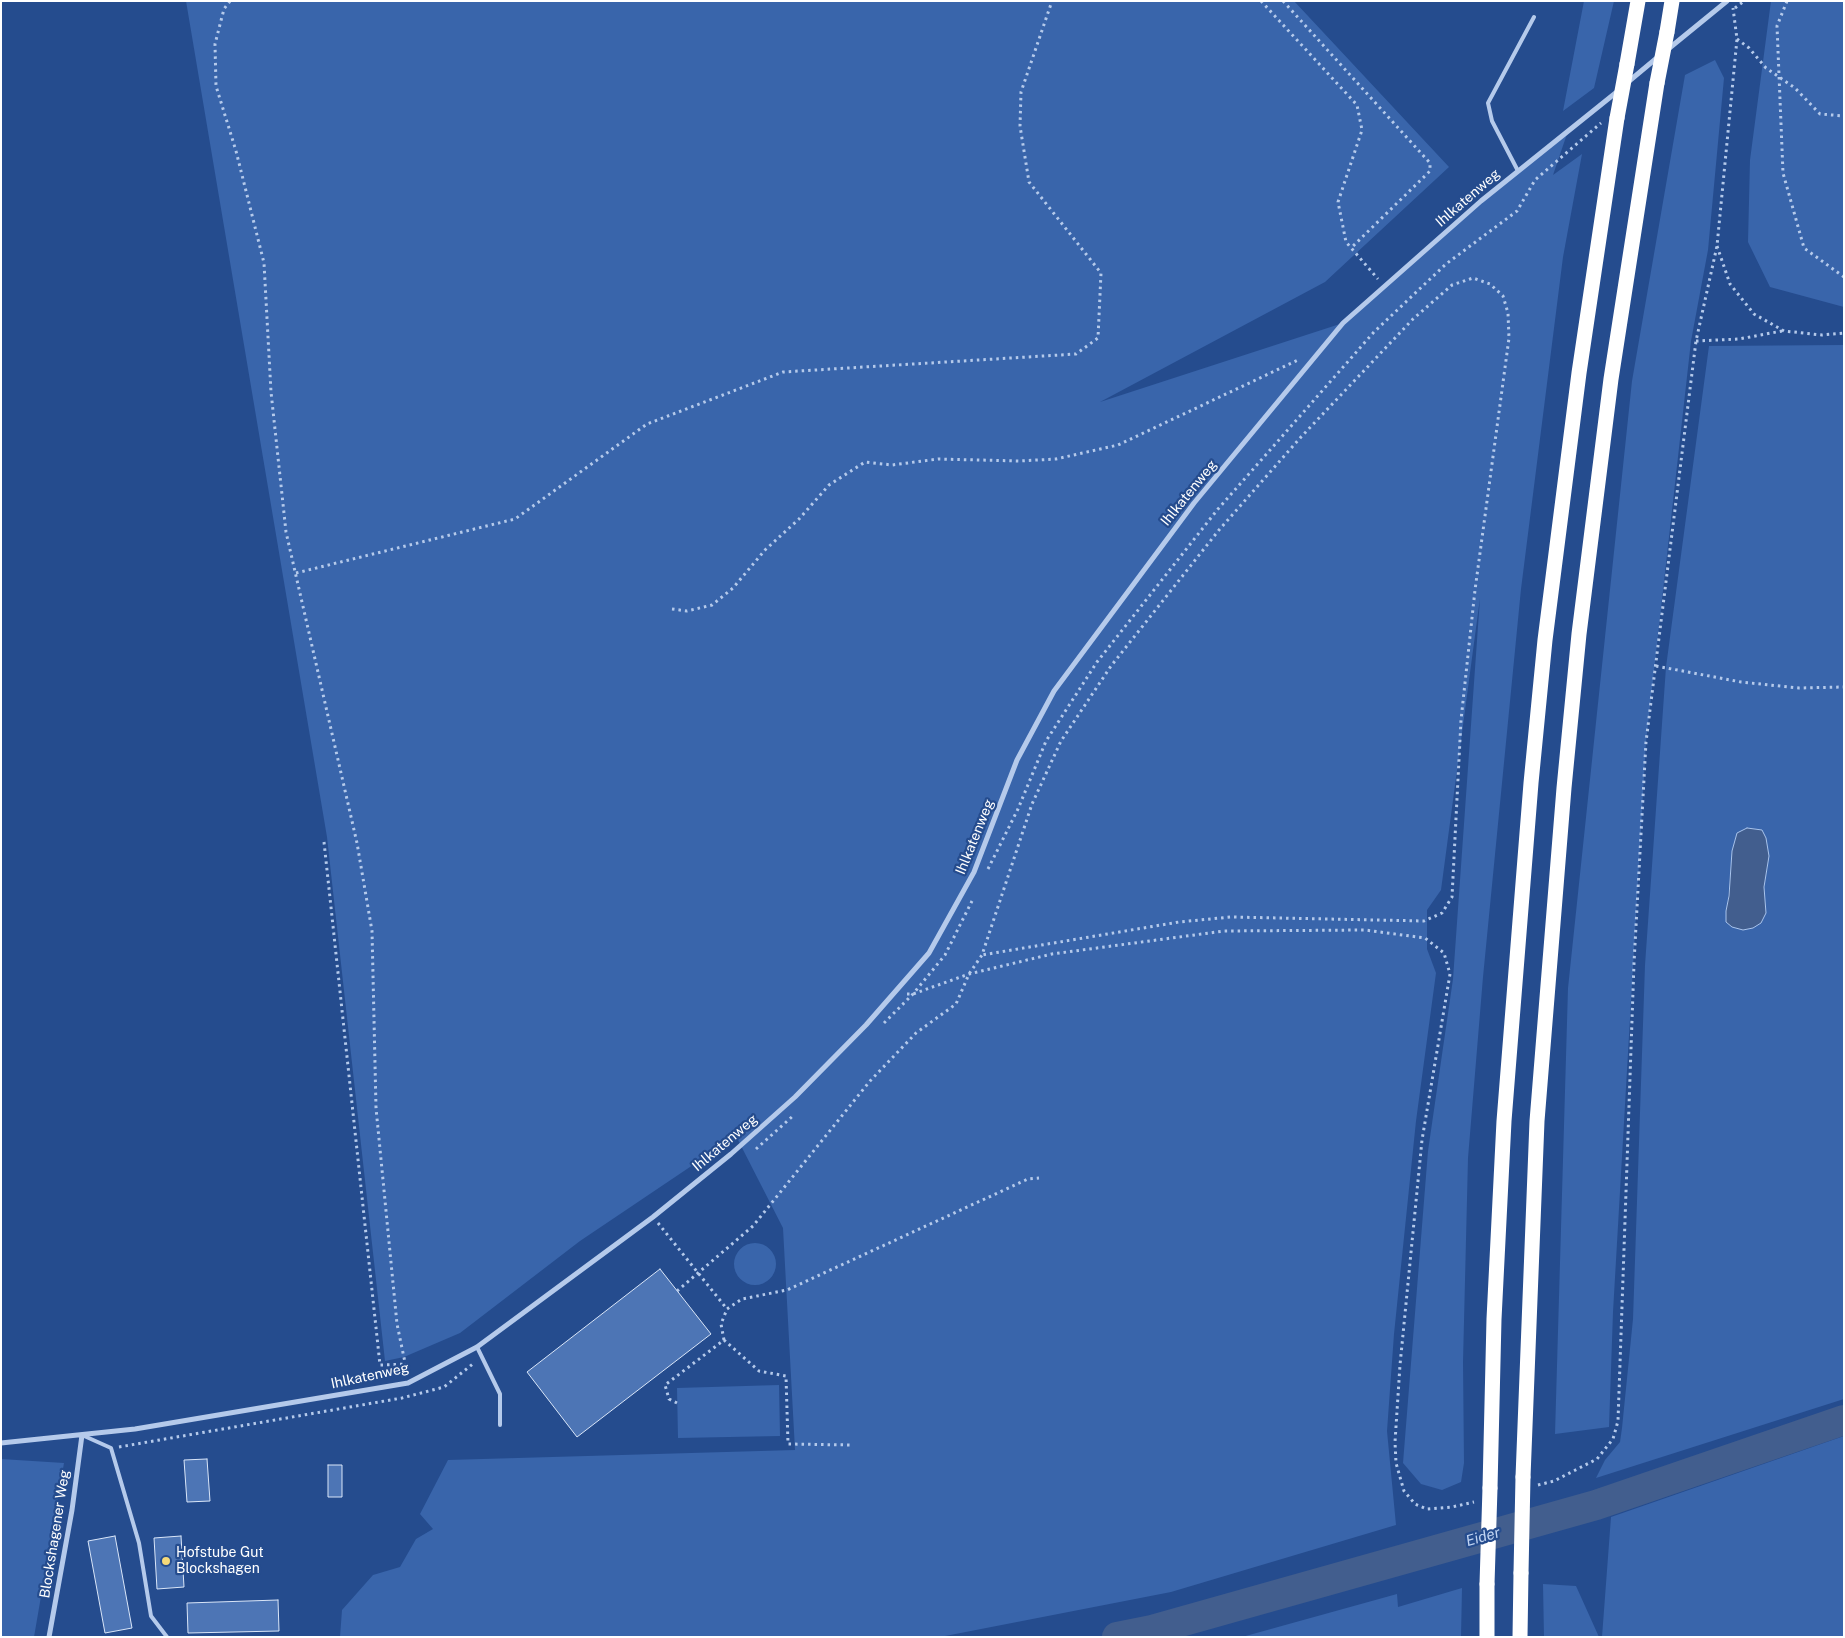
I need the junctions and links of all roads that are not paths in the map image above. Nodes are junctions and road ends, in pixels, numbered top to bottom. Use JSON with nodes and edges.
{"nodes":[{"id":1,"x":1638,"y":1,"type":"edge"},
{"id":2,"x":1672,"y":1,"type":"edge"},
{"id":3,"x":1729,"y":1,"type":"edge"},
{"id":4,"x":1534,"y":17,"type":"dead end"},
{"id":5,"x":1518,"y":171,"type":"junction"},
{"id":6,"x":477,"y":1348,"type":"junction"},
{"id":7,"x":500,"y":1425,"type":"dead end"},
{"id":8,"x":82,"y":1435,"type":"junction"},
{"id":9,"x":1,"y":1443,"type":"edge"},
{"id":10,"x":49,"y":1637,"type":"edge"},
{"id":11,"x":167,"y":1637,"type":"edge"},
{"id":12,"x":1486,"y":1637,"type":"edge"},
{"id":13,"x":1520,"y":1637,"type":"edge"}],
"edges":[{"from":1,"to":12,"type":"highway","bridge":true},
{"from":2,"to":13,"type":"highway","bridge":true},
{"from":3,"to":5,"type":"street","name":"Ihlkatenweg"},
{"from":4,"to":5,"type":"lane"},
{"from":5,"to":6,"type":"street","name":"Ihlkatenweg"},
{"from":6,"to":7,"type":"lane"},
{"from":6,"to":8,"type":"street","name":"Ihlkatenweg"},
{"from":8,"to":9,"type":"street","name":"Ihlkatenweg"},
{"from":8,"to":10,"type":"street","name":"Blockshagener Weg"},
{"from":8,"to":11,"type":"lane"}]}
